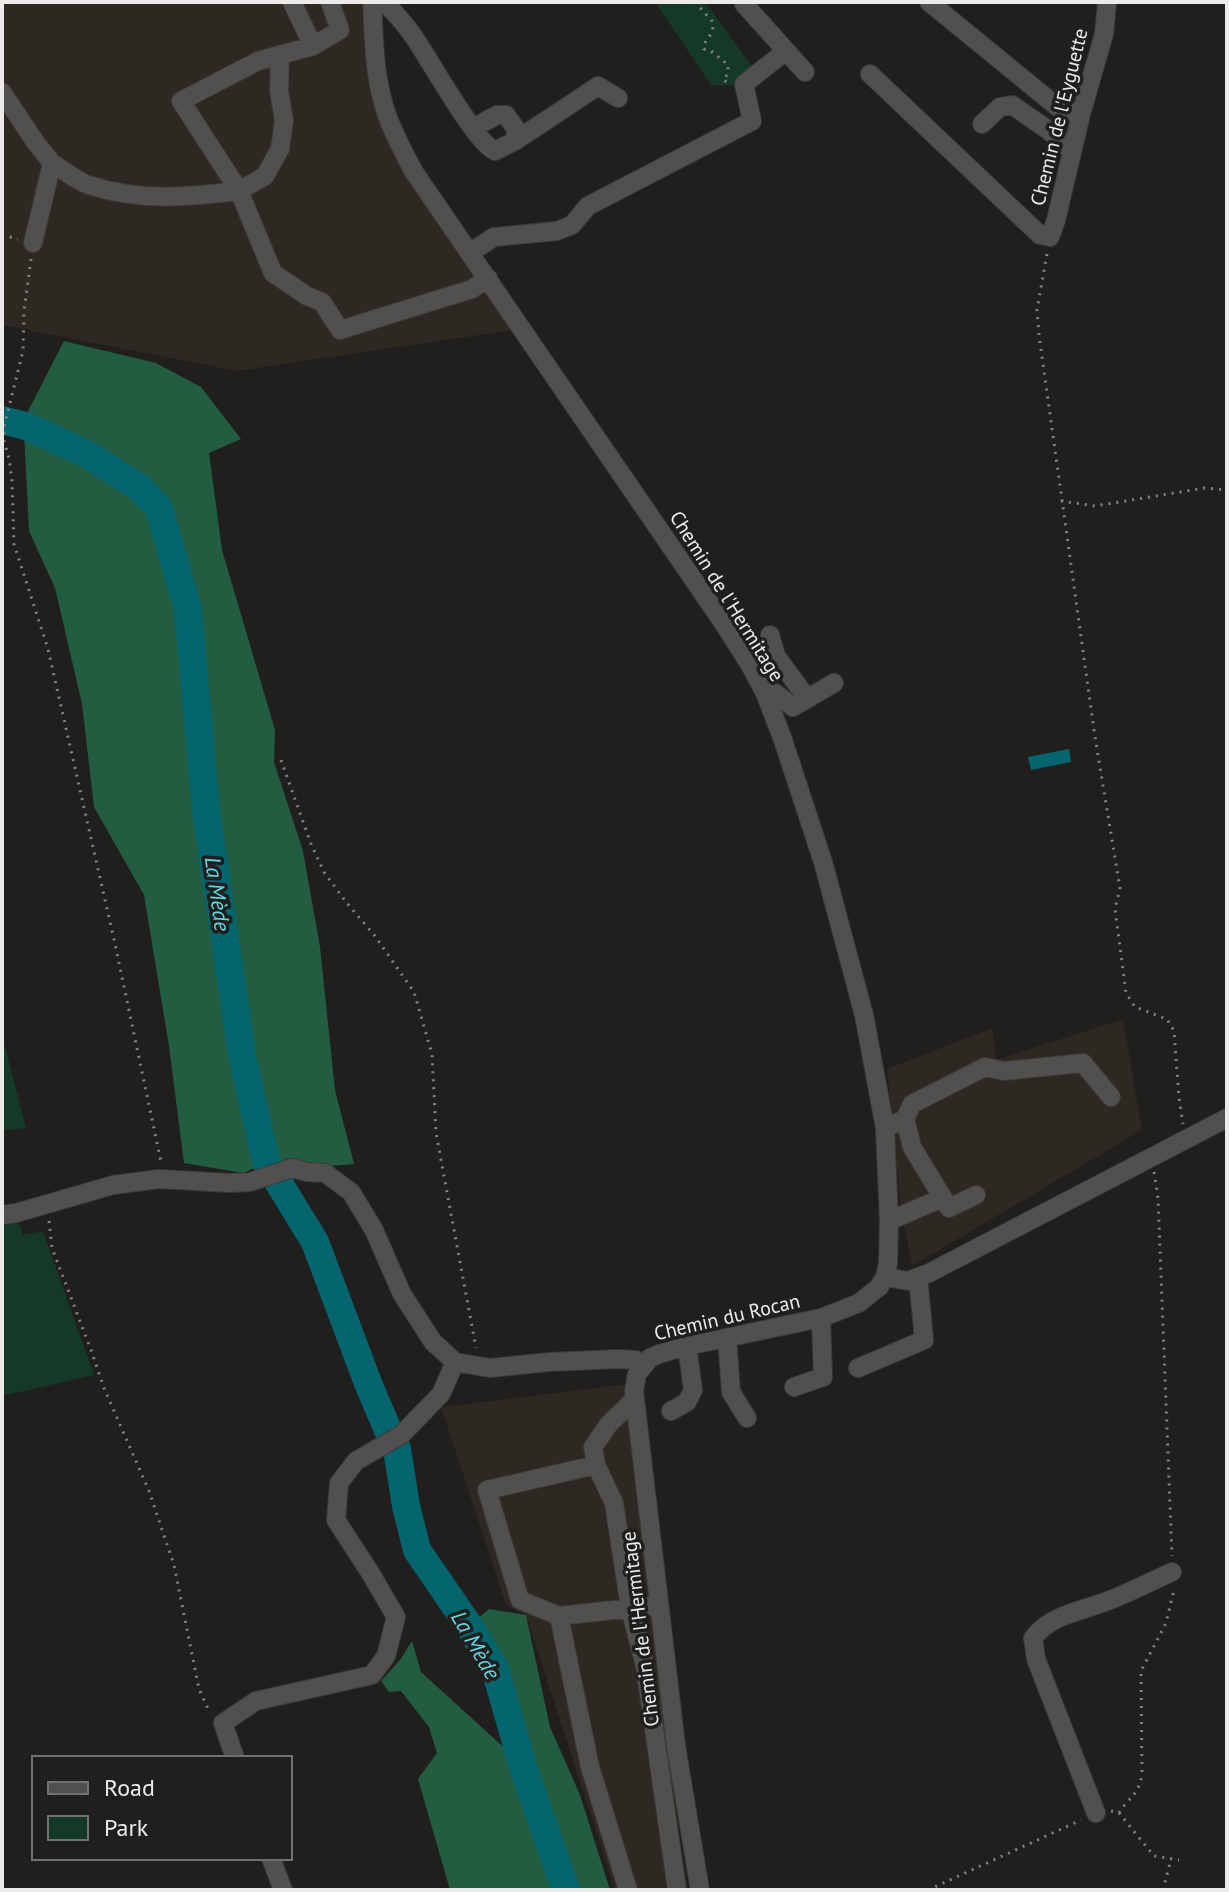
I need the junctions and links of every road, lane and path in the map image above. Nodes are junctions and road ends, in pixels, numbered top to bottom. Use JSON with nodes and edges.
{"nodes":[{"id":1,"x":292,"y":2,"type":"edge"},
{"id":2,"x":330,"y":2,"type":"edge"},
{"id":3,"x":372,"y":2,"type":"edge"},
{"id":4,"x":384,"y":2,"type":"edge"},
{"id":5,"x":695,"y":2,"type":"edge"},
{"id":6,"x":929,"y":2,"type":"edge"},
{"id":7,"x":1107,"y":2,"type":"edge"},
{"id":8,"x":744,"y":4,"type":"edge"},
{"id":9,"x":313,"y":46,"type":"junction"},
{"id":10,"x":786,"y":51,"type":"junction"},
{"id":11,"x":280,"y":55,"type":"junction"},
{"id":12,"x":805,"y":72,"type":"dead end"},
{"id":13,"x":870,"y":74,"type":"dead end"},
{"id":14,"x":2,"y":92,"type":"edge"},
{"id":15,"x":747,"y":95,"type":"junction"},
{"id":16,"x":618,"y":98,"type":"dead end"},
{"id":17,"x":1081,"y":114,"type":"junction"},
{"id":18,"x":982,"y":124,"type":"dead end"},
{"id":19,"x":473,"y":128,"type":"junction"},
{"id":20,"x":515,"y":141,"type":"junction"},
{"id":21,"x":1072,"y":152,"type":"junction"},
{"id":22,"x":52,"y":163,"type":"junction"},
{"id":23,"x":239,"y":191,"type":"junction"},
{"id":24,"x":2,"y":235,"type":"edge"},
{"id":25,"x":1050,"y":237,"type":"junction"},
{"id":26,"x":33,"y":243,"type":"junction"},
{"id":27,"x":471,"y":252,"type":"junction"},
{"id":28,"x":488,"y":278,"type":"junction"},
{"id":29,"x":4,"y":427,"type":"edge"},
{"id":30,"x":1227,"y":490,"type":"edge"},
{"id":31,"x":1061,"y":501,"type":"junction"},
{"id":32,"x":770,"y":635,"type":"dead end"},
{"id":33,"x":834,"y":683,"type":"dead end"},
{"id":34,"x":765,"y":693,"type":"junction"},
{"id":35,"x":807,"y":698,"type":"junction"},
{"id":36,"x":281,"y":760,"type":"dead end"},
{"id":37,"x":1111,"y":1097,"type":"dead end"},
{"id":38,"x":1227,"y":1118,"type":"edge"},
{"id":39,"x":905,"y":1119,"type":"junction"},
{"id":40,"x":885,"y":1128,"type":"junction"},
{"id":41,"x":1186,"y":1139,"type":"junction"},
{"id":42,"x":1152,"y":1157,"type":"junction"},
{"id":43,"x":159,"y":1179,"type":"junction"},
{"id":44,"x":976,"y":1195,"type":"dead end"},
{"id":45,"x":942,"y":1198,"type":"junction"},
{"id":46,"x":49,"y":1203,"type":"junction"},
{"id":47,"x":2,"y":1215,"type":"edge"},
{"id":48,"x":889,"y":1221,"type":"junction"},
{"id":49,"x":885,"y":1277,"type":"junction"},
{"id":50,"x":918,"y":1277,"type":"junction"},
{"id":51,"x":821,"y":1318,"type":"junction"},
{"id":52,"x":727,"y":1338,"type":"junction"},
{"id":53,"x":687,"y":1346,"type":"junction"},
{"id":54,"x":455,"y":1362,"type":"junction"},
{"id":55,"x":644,"y":1364,"type":"junction"},
{"id":56,"x":482,"y":1367,"type":"junction"},
{"id":57,"x":858,"y":1368,"type":"dead end"},
{"id":58,"x":794,"y":1387,"type":"dead end"},
{"id":59,"x":635,"y":1399,"type":"junction"},
{"id":60,"x":671,"y":1411,"type":"dead end"},
{"id":61,"x":747,"y":1418,"type":"dead end"},
{"id":62,"x":596,"y":1465,"type":"junction"},
{"id":63,"x":1172,"y":1572,"type":"junction"},
{"id":64,"x":659,"y":1605,"type":"junction"},
{"id":65,"x":630,"y":1608,"type":"junction"},
{"id":66,"x":559,"y":1616,"type":"junction"},
{"id":67,"x":223,"y":1723,"type":"junction"},
{"id":68,"x":234,"y":1756,"type":"edge"},
{"id":69,"x":1096,"y":1813,"type":"junction"},
{"id":70,"x":1119,"y":1813,"type":"junction"},
{"id":71,"x":1171,"y":1859,"type":"junction"},
{"id":72,"x":272,"y":1860,"type":"edge"},
{"id":73,"x":1179,"y":1860,"type":"dead end"},
{"id":74,"x":283,"y":1890,"type":"edge"},
{"id":75,"x":628,"y":1890,"type":"edge"},
{"id":76,"x":677,"y":1890,"type":"edge"},
{"id":77,"x":700,"y":1890,"type":"edge"},
{"id":78,"x":928,"y":1890,"type":"edge"},
{"id":79,"x":1163,"y":1890,"type":"edge"}],
"edges":[{"from":1,"to":9,"type":"street"},
{"from":2,"to":9,"type":"street"},
{"from":3,"to":27,"type":"street","name":"Chemin de l'Hermitage"},
{"from":4,"to":19,"type":"street"},
{"from":5,"to":15,"type":"path"},
{"from":6,"to":17,"type":"street"},
{"from":7,"to":17,"type":"street","name":"Chemin de l'Eyguette"},
{"from":8,"to":10,"type":"street"},
{"from":9,"to":11,"type":"street"},
{"from":10,"to":12,"type":"street"},
{"from":10,"to":15,"type":"street"},
{"from":11,"to":23,"type":"street"},
{"from":11,"to":23,"type":"street"},
{"from":13,"to":25,"type":"street","name":"Chemin de l'Eyguette"},
{"from":14,"to":22,"type":"street"},
{"from":15,"to":27,"type":"street"},
{"from":16,"to":20,"type":"street"},
{"from":17,"to":21,"type":"street","name":"Chemin de l'Eyguette"},
{"from":18,"to":21,"type":"street"},
{"from":19,"to":20,"type":"street"},
{"from":19,"to":20,"type":"street"},
{"from":21,"to":25,"type":"street","name":"Chemin de l'Eyguette"},
{"from":22,"to":23,"type":"street"},
{"from":22,"to":26,"type":"street"},
{"from":23,"to":28,"type":"street"},
{"from":24,"to":26,"type":"path"},
{"from":25,"to":31,"type":"path"},
{"from":26,"to":29,"type":"path"},
{"from":27,"to":28,"type":"street","name":"Chemin de l'Hermitage"},
{"from":28,"to":34,"type":"street","name":"Chemin de l'Hermitage"},
{"from":29,"to":43,"type":"path"},
{"from":30,"to":31,"type":"path"},
{"from":31,"to":41,"type":"path"},
{"from":32,"to":35,"type":"street"},
{"from":33,"to":35,"type":"street"},
{"from":34,"to":35,"type":"street"},
{"from":34,"to":40,"type":"street","name":"Chemin de l'Hermitage"},
{"from":36,"to":56,"type":"path"},
{"from":37,"to":39,"type":"street"},
{"from":38,"to":41,"type":"street"},
{"from":39,"to":40,"type":"street"},
{"from":39,"to":45,"type":"street"},
{"from":40,"to":48,"type":"street","name":"Chemin de l'Hermitage"},
{"from":41,"to":42,"type":"street"},
{"from":42,"to":50,"type":"street"},
{"from":42,"to":63,"type":"path"},
{"from":43,"to":46,"type":"street"},
{"from":43,"to":54,"type":"street"},
{"from":44,"to":45,"type":"street"},
{"from":45,"to":48,"type":"street"},
{"from":46,"to":47,"type":"street"},
{"from":46,"to":67,"type":"path"},
{"from":48,"to":49,"type":"street","name":"Chemin de l'Hermitage"},
{"from":49,"to":50,"type":"street"},
{"from":49,"to":51,"type":"street","name":"Chemin du Rocan"},
{"from":50,"to":57,"type":"street"},
{"from":51,"to":52,"type":"street","name":"Chemin du Rocan"},
{"from":51,"to":58,"type":"street"},
{"from":52,"to":53,"type":"street","name":"Chemin du Rocan"},
{"from":52,"to":61,"type":"street"},
{"from":53,"to":55,"type":"street","name":"Chemin du Rocan"},
{"from":53,"to":60,"type":"street"},
{"from":54,"to":56,"type":"street","name":"Chemin du Rocan"},
{"from":54,"to":67,"type":"street"},
{"from":55,"to":56,"type":"street","name":"Chemin du Rocan"},
{"from":55,"to":59,"type":"street","name":"Chemin de l'Hermitage"},
{"from":59,"to":62,"type":"street"},
{"from":59,"to":64,"type":"street","name":"Chemin de l'Hermitage"},
{"from":62,"to":65,"type":"street"},
{"from":62,"to":66,"type":"street"},
{"from":63,"to":69,"type":"street"},
{"from":63,"to":70,"type":"path"},
{"from":64,"to":65,"type":"street"},
{"from":64,"to":77,"type":"street","name":"Chemin de l'Hermitage"},
{"from":65,"to":66,"type":"street"},
{"from":65,"to":76,"type":"street"},
{"from":66,"to":75,"type":"street"},
{"from":67,"to":68,"type":"street"},
{"from":69,"to":70,"type":"path"},
{"from":69,"to":78,"type":"path"},
{"from":70,"to":71,"type":"path"},
{"from":71,"to":73,"type":"path"},
{"from":71,"to":79,"type":"path"},
{"from":72,"to":74,"type":"street"}]}
